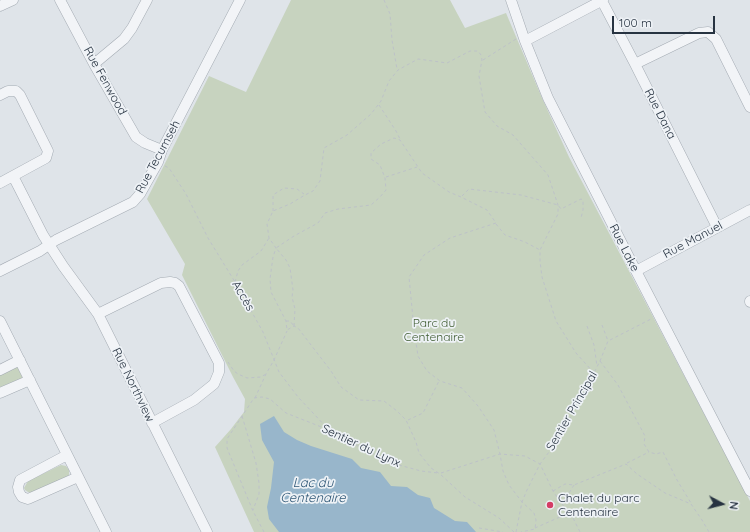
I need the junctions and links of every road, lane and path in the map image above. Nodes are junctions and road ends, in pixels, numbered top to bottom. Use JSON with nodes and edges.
{"nodes":[{"id":1,"x":13,"y":0,"type":"edge"},
{"id":2,"x":60,"y":0,"type":"edge"},
{"id":3,"x":146,"y":0,"type":"edge"},
{"id":4,"x":240,"y":0,"type":"edge"},
{"id":5,"x":384,"y":0,"type":"edge"},
{"id":6,"x":511,"y":0,"type":"edge"},
{"id":7,"x":602,"y":0,"type":"edge"},
{"id":8,"x":0,"y":6,"type":"edge"},
{"id":9,"x":524,"y":38,"type":"junction"},
{"id":10,"x":482,"y":60,"type":"junction"},
{"id":11,"x":94,"y":64,"type":"junction"},
{"id":12,"x":635,"y":64,"type":"junction"},
{"id":13,"x":398,"y":70,"type":"junction"},
{"id":14,"x":0,"y":95,"type":"edge"},
{"id":15,"x":378,"y":104,"type":"junction"},
{"id":16,"x":750,"y":107,"type":"edge"},
{"id":17,"x":400,"y":140,"type":"junction"},
{"id":18,"x":162,"y":150,"type":"junction"},
{"id":19,"x":158,"y":162,"type":"junction"},
{"id":20,"x":418,"y":166,"type":"junction"},
{"id":21,"x":13,"y":176,"type":"junction"},
{"id":22,"x":386,"y":178,"type":"junction"},
{"id":23,"x":0,"y":183,"type":"edge"},
{"id":24,"x":305,"y":195,"type":"junction"},
{"id":25,"x":461,"y":197,"type":"junction"},
{"id":26,"x":558,"y":205,"type":"junction"},
{"id":27,"x":750,"y":210,"type":"edge"},
{"id":28,"x":273,"y":211,"type":"junction"},
{"id":29,"x":581,"y":218,"type":"dead end"},
{"id":30,"x":496,"y":223,"type":"junction"},
{"id":31,"x":717,"y":228,"type":"junction"},
{"id":32,"x":269,"y":238,"type":"junction"},
{"id":33,"x":49,"y":245,"type":"junction"},
{"id":34,"x":276,"y":248,"type":"junction"},
{"id":35,"x":540,"y":250,"type":"junction"},
{"id":36,"x":0,"y":271,"type":"edge"},
{"id":37,"x":636,"y":271,"type":"junction"},
{"id":38,"x":235,"y":282,"type":"junction"},
{"id":39,"x":98,"y":314,"type":"junction"},
{"id":40,"x":659,"y":315,"type":"junction"},
{"id":41,"x":0,"y":321,"type":"edge"},
{"id":42,"x":286,"y":321,"type":"junction"},
{"id":43,"x":602,"y":325,"type":"dead end"},
{"id":44,"x":294,"y":326,"type":"junction"},
{"id":45,"x":587,"y":326,"type":"dead end"},
{"id":46,"x":287,"y":330,"type":"junction"},
{"id":47,"x":608,"y":341,"type":"junction"},
{"id":48,"x":20,"y":360,"type":"junction"},
{"id":49,"x":274,"y":360,"type":"junction"},
{"id":50,"x":600,"y":361,"type":"junction"},
{"id":51,"x":219,"y":363,"type":"junction"},
{"id":52,"x":597,"y":367,"type":"junction"},
{"id":53,"x":0,"y":370,"type":"edge"},
{"id":54,"x":594,"y":373,"type":"junction"},
{"id":55,"x":266,"y":374,"type":"junction"},
{"id":56,"x":30,"y":380,"type":"junction"},
{"id":57,"x":440,"y":381,"type":"junction"},
{"id":58,"x":0,"y":394,"type":"edge"},
{"id":59,"x":254,"y":398,"type":"junction"},
{"id":60,"x":242,"y":416,"type":"junction"},
{"id":61,"x":406,"y":420,"type":"junction"},
{"id":62,"x":152,"y":423,"type":"junction"},
{"id":63,"x":329,"y":430,"type":"junction"},
{"id":64,"x":649,"y":452,"type":"junction"},
{"id":65,"x":500,"y":454,"type":"junction"},
{"id":66,"x":68,"y":455,"type":"junction"},
{"id":67,"x":540,"y":464,"type":"junction"},
{"id":68,"x":626,"y":464,"type":"junction"},
{"id":69,"x":440,"y":474,"type":"junction"},
{"id":70,"x":78,"y":477,"type":"junction"},
{"id":71,"x":574,"y":485,"type":"junction"},
{"id":72,"x":553,"y":491,"type":"junction"},
{"id":73,"x":750,"y":491,"type":"edge"},
{"id":74,"x":558,"y":500,"type":"junction"},
{"id":75,"x":522,"y":502,"type":"junction"},
{"id":76,"x":691,"y":504,"type":"junction"},
{"id":77,"x":253,"y":511,"type":"junction"},
{"id":78,"x":569,"y":513,"type":"junction"},
{"id":79,"x":479,"y":528,"type":"dead end"},
{"id":80,"x":535,"y":529,"type":"junction"},
{"id":81,"x":106,"y":532,"type":"edge"},
{"id":82,"x":207,"y":532,"type":"edge"},
{"id":83,"x":264,"y":532,"type":"edge"},
{"id":84,"x":503,"y":532,"type":"edge"},
{"id":85,"x":515,"y":532,"type":"edge"},
{"id":86,"x":521,"y":532,"type":"edge"},
{"id":87,"x":580,"y":532,"type":"edge"},
{"id":88,"x":708,"y":532,"type":"edge"}],
"edges":[{"from":1,"to":8,"type":"street"},
{"from":2,"to":11,"type":"street","name":"Rue Fenwood"},
{"from":3,"to":11,"type":"street"},
{"from":4,"to":18,"type":"street","name":"Rue Tecumseh"},
{"from":5,"to":13,"type":"path"},
{"from":6,"to":9,"type":"street","name":"Rue Lake"},
{"from":7,"to":9,"type":"street"},
{"from":7,"to":12,"type":"street","name":"Rue Dana"},
{"from":9,"to":10,"type":"path"},
{"from":9,"to":37,"type":"street","name":"Rue Lake"},
{"from":10,"to":13,"type":"path"},
{"from":10,"to":26,"type":"path"},
{"from":11,"to":18,"type":"street","name":"Rue Fenwood"},
{"from":12,"to":16,"type":"street"},
{"from":12,"to":31,"type":"street","name":"Rue Dana"},
{"from":13,"to":15,"type":"path"},
{"from":14,"to":21,"type":"street"},
{"from":15,"to":17,"type":"path"},
{"from":15,"to":24,"type":"path"},
{"from":17,"to":20,"type":"path"},
{"from":17,"to":22,"type":"path"},
{"from":18,"to":19,"type":"street","name":"Rue Tecumseh"},
{"from":19,"to":33,"type":"street","name":"Rue Tecumseh"},
{"from":19,"to":38,"type":"path","name":"Accès"},
{"from":20,"to":22,"type":"path"},
{"from":20,"to":25,"type":"path"},
{"from":21,"to":23,"type":"street"},
{"from":21,"to":33,"type":"street","name":"Rue Northview"},
{"from":22,"to":34,"type":"path"},
{"from":24,"to":28,"type":"path"},
{"from":24,"to":28,"type":"path"},
{"from":25,"to":26,"type":"path"},
{"from":25,"to":30,"type":"path"},
{"from":26,"to":29,"type":"path"},
{"from":26,"to":35,"type":"path"},
{"from":27,"to":31,"type":"street","name":"Rue Manuel"},
{"from":28,"to":32,"type":"path"},
{"from":30,"to":35,"type":"path"},
{"from":30,"to":57,"type":"path"},
{"from":31,"to":37,"type":"street","name":"Rue Manuel"},
{"from":32,"to":34,"type":"path"},
{"from":32,"to":38,"type":"path"},
{"from":33,"to":36,"type":"street","name":"Rue Tecumseh"},
{"from":33,"to":39,"type":"street","name":"Rue Northview"},
{"from":34,"to":42,"type":"path"},
{"from":34,"to":44,"type":"path"},
{"from":35,"to":54,"type":"path"},
{"from":37,"to":40,"type":"street","name":"Rue Lake"},
{"from":38,"to":49,"type":"path","name":"Accès"},
{"from":39,"to":51,"type":"street"},
{"from":39,"to":62,"type":"street","name":"Rue Northview"},
{"from":40,"to":47,"type":"path"},
{"from":40,"to":73,"type":"street","name":"Rue Lake"},
{"from":41,"to":48,"type":"street"},
{"from":42,"to":44,"type":"path"},
{"from":42,"to":46,"type":"path"},
{"from":43,"to":47,"type":"path"},
{"from":44,"to":46,"type":"path"},
{"from":44,"to":61,"type":"path"},
{"from":45,"to":52,"type":"path"},
{"from":46,"to":49,"type":"path"},
{"from":47,"to":50,"type":"path","name":"Sentier Principal"},
{"from":48,"to":53,"type":"street"},
{"from":48,"to":56,"type":"street"},
{"from":49,"to":55,"type":"path"},
{"from":49,"to":63,"type":"path","name":"Accès"},
{"from":50,"to":52,"type":"path","name":"Sentier Principal"},
{"from":50,"to":64,"type":"path"},
{"from":51,"to":55,"type":"path"},
{"from":51,"to":62,"type":"street"},
{"from":52,"to":54,"type":"path","name":"Sentier Principal"},
{"from":54,"to":67,"type":"path","name":"Sentier Principal"},
{"from":55,"to":59,"type":"path"},
{"from":56,"to":58,"type":"street"},
{"from":56,"to":66,"type":"street"},
{"from":57,"to":61,"type":"path"},
{"from":57,"to":65,"type":"path"},
{"from":59,"to":60,"type":"path"},
{"from":59,"to":63,"type":"path","name":"Sentier du Lynx"},
{"from":60,"to":77,"type":"path"},
{"from":60,"to":77,"type":"path"},
{"from":61,"to":69,"type":"path"},
{"from":62,"to":82,"type":"street","name":"Rue Northview"},
{"from":63,"to":69,"type":"path","name":"Sentier du Lynx"},
{"from":64,"to":68,"type":"path"},
{"from":64,"to":76,"type":"path"},
{"from":65,"to":67,"type":"path","name":"Sentier du Lynx"},
{"from":65,"to":69,"type":"path","name":"Sentier du Lynx"},
{"from":65,"to":75,"type":"path"},
{"from":66,"to":70,"type":"street"},
{"from":66,"to":70,"type":"street"},
{"from":67,"to":72,"type":"path"},
{"from":67,"to":75,"type":"path","name":"Sentier Principal"},
{"from":68,"to":71,"type":"path"},
{"from":68,"to":76,"type":"path"},
{"from":69,"to":85,"type":"path"},
{"from":70,"to":81,"type":"street"},
{"from":71,"to":72,"type":"path"},
{"from":71,"to":74,"type":"path"},
{"from":72,"to":74,"type":"path"},
{"from":74,"to":78,"type":"path"},
{"from":75,"to":80,"type":"path"},
{"from":75,"to":85,"type":"path","name":"Sentier Principal"},
{"from":76,"to":88,"type":"path"},
{"from":77,"to":83,"type":"path"},
{"from":78,"to":80,"type":"path"},
{"from":78,"to":87,"type":"path"},
{"from":79,"to":84,"type":"path"},
{"from":80,"to":86,"type":"path"}]}
